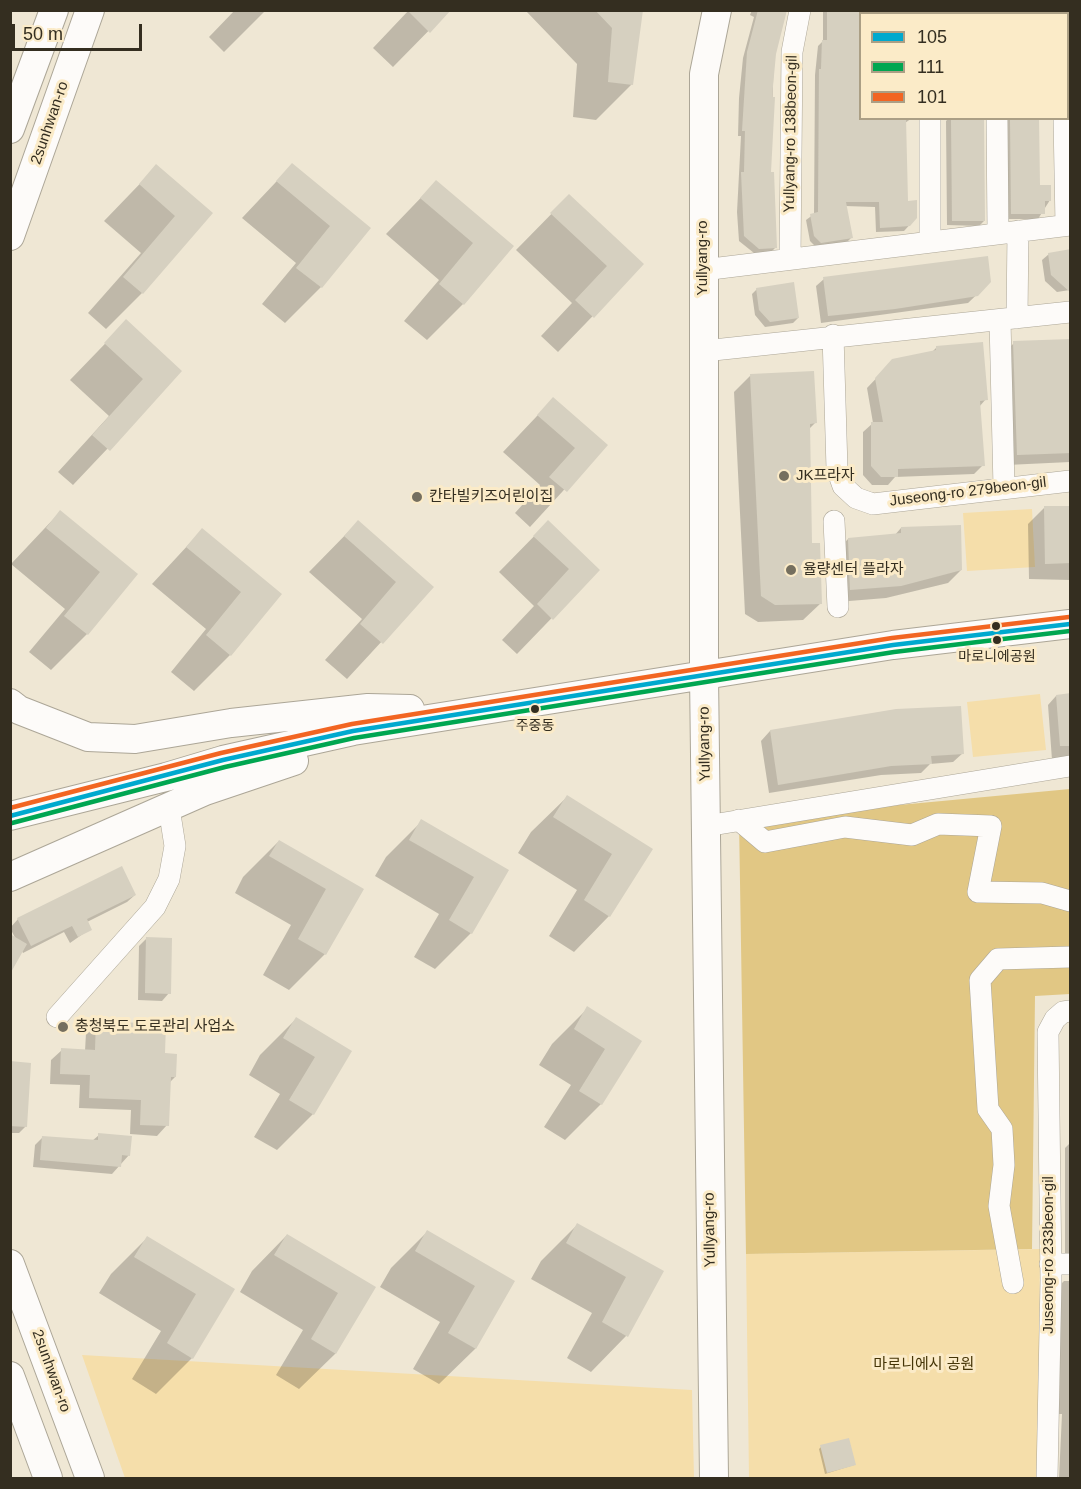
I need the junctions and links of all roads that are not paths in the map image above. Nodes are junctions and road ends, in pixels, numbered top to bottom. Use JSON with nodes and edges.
{"nodes":[{"id":1,"x":54,"y":10,"type":"edge"},
{"id":2,"x":90,"y":10,"type":"edge"},
{"id":3,"x":717,"y":10,"type":"edge"},
{"id":4,"x":800,"y":10,"type":"edge"},
{"id":5,"x":930,"y":120,"type":"edge"},
{"id":6,"x":997,"y":120,"type":"edge"},
{"id":7,"x":1064,"y":120,"type":"edge"},
{"id":8,"x":10,"y":129,"type":"edge"},
{"id":9,"x":1068,"y":225,"type":"edge"},
{"id":10,"x":1008,"y":232,"type":"junction"},
{"id":11,"x":10,"y":236,"type":"edge"},
{"id":12,"x":930,"y":242,"type":"junction"},
{"id":13,"x":790,"y":259,"type":"junction"},
{"id":14,"x":704,"y":270,"type":"junction"},
{"id":15,"x":1071,"y":312,"type":"edge"},
{"id":16,"x":1009,"y":319,"type":"junction"},
{"id":17,"x":834,"y":336,"type":"junction"},
{"id":18,"x":704,"y":351,"type":"junction"},
{"id":19,"x":1071,"y":481,"type":"edge"},
{"id":20,"x":1004,"y":488,"type":"junction"},
{"id":21,"x":834,"y":521,"type":"dead end"},
{"id":22,"x":838,"y":607,"type":"dead end"},
{"id":23,"x":1071,"y":624,"type":"edge"},
{"id":24,"x":704,"y":675,"type":"junction"},
{"id":25,"x":10,"y":703,"type":"edge"},
{"id":26,"x":490,"y":710,"type":"junction"},
{"id":27,"x":1071,"y":766,"type":"edge"},
{"id":28,"x":169,"y":808,"type":"junction"},
{"id":29,"x":10,"y":816,"type":"edge"},
{"id":30,"x":739,"y":820,"type":"junction"},
{"id":31,"x":706,"y":826,"type":"junction"},
{"id":32,"x":10,"y":877,"type":"edge"},
{"id":33,"x":1071,"y":901,"type":"edge"},
{"id":34,"x":1071,"y":957,"type":"edge"},
{"id":35,"x":1071,"y":1011,"type":"edge"},
{"id":36,"x":57,"y":1017,"type":"dead end"},
{"id":37,"x":10,"y":1264,"type":"edge"},
{"id":38,"x":1060,"y":1264,"type":"edge"},
{"id":39,"x":1013,"y":1282,"type":"dead end"},
{"id":40,"x":10,"y":1376,"type":"edge"},
{"id":41,"x":48,"y":1479,"type":"edge"},
{"id":42,"x":90,"y":1479,"type":"edge"},
{"id":43,"x":714,"y":1479,"type":"edge"},
{"id":44,"x":1047,"y":1479,"type":"edge"}],
"edges":[{"from":1,"to":8,"type":"street"},
{"from":2,"to":11,"type":"street","name":"2sunhwan-ro"},
{"from":3,"to":14,"type":"street","name":"Yullyang-ro"},
{"from":4,"to":13,"type":"street","name":"Yullyang-ro 138beon-gil"},
{"from":5,"to":12,"type":"street"},
{"from":6,"to":10,"type":"street"},
{"from":7,"to":9,"type":"street"},
{"from":9,"to":10,"type":"street"},
{"from":10,"to":12,"type":"street"},
{"from":10,"to":16,"type":"street"},
{"from":12,"to":13,"type":"street"},
{"from":13,"to":14,"type":"street"},
{"from":14,"to":18,"type":"street","name":"Yullyang-ro"},
{"from":15,"to":16,"type":"street"},
{"from":16,"to":17,"type":"street"},
{"from":16,"to":20,"type":"street"},
{"from":17,"to":18,"type":"street"},
{"from":17,"to":20,"type":"street","name":"Juseong-ro 279beon-gil"},
{"from":18,"to":24,"type":"street","name":"Yullyang-ro"},
{"from":19,"to":20,"type":"street","name":"Juseong-ro 279beon-gil"},
{"from":21,"to":22,"type":"street"},
{"from":23,"to":24,"type":"street"},
{"from":24,"to":26,"type":"street"},
{"from":24,"to":31,"type":"street","name":"Yullyang-ro"},
{"from":25,"to":26,"type":"street"},
{"from":26,"to":28,"type":"street"},
{"from":26,"to":29,"type":"street"},
{"from":27,"to":30,"type":"street"},
{"from":28,"to":32,"type":"street"},
{"from":28,"to":36,"type":"street"},
{"from":30,"to":31,"type":"street"},
{"from":30,"to":33,"type":"street"},
{"from":31,"to":43,"type":"street","name":"Yullyang-ro"},
{"from":34,"to":39,"type":"street"},
{"from":35,"to":38,"type":"street","name":"Juseong-ro 233beon-gil"},
{"from":37,"to":42,"type":"street","name":"2sunhwan-ro"},
{"from":38,"to":44,"type":"street","name":"Juseong-ro 233beon-gil"},
{"from":40,"to":41,"type":"street"}]}
